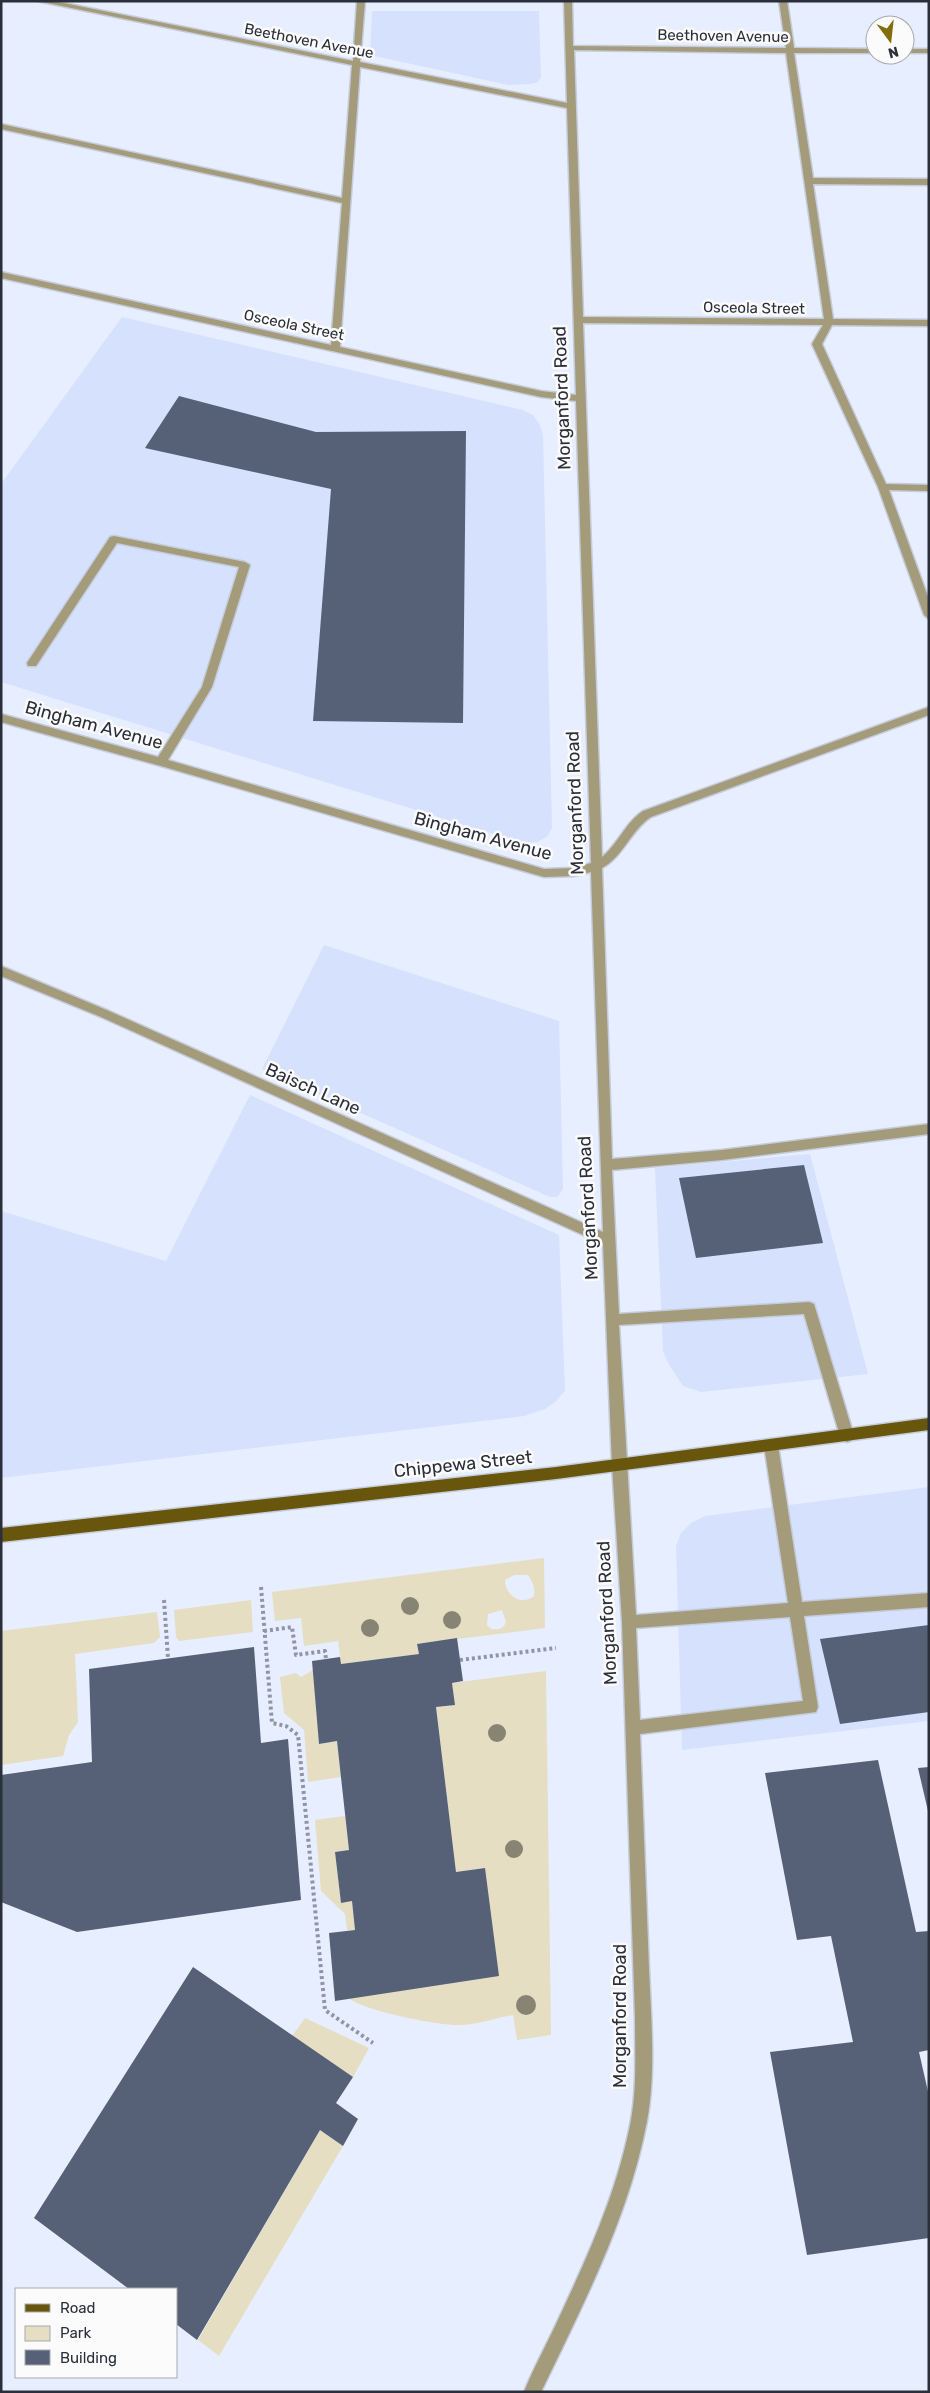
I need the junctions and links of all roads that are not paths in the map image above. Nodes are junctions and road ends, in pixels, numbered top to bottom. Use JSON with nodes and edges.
{"nodes":[{"id":1,"x":40,"y":1,"type":"edge"},
{"id":2,"x":361,"y":1,"type":"edge"},
{"id":3,"x":568,"y":1,"type":"edge"},
{"id":4,"x":783,"y":1,"type":"edge"},
{"id":5,"x":570,"y":48,"type":"junction"},
{"id":6,"x":790,"y":50,"type":"junction"},
{"id":7,"x":865,"y":51,"type":"edge"},
{"id":8,"x":915,"y":51,"type":"edge"},
{"id":9,"x":929,"y":51,"type":"edge"},
{"id":10,"x":356,"y":65,"type":"junction"},
{"id":11,"x":573,"y":107,"type":"junction"},
{"id":12,"x":1,"y":126,"type":"edge"},
{"id":13,"x":808,"y":181,"type":"junction"},
{"id":14,"x":929,"y":182,"type":"edge"},
{"id":15,"x":348,"y":202,"type":"junction"},
{"id":16,"x":1,"y":275,"type":"edge"},
{"id":17,"x":579,"y":320,"type":"junction"},
{"id":18,"x":829,"y":323,"type":"junction"},
{"id":19,"x":929,"y":323,"type":"edge"},
{"id":20,"x":335,"y":349,"type":"junction"},
{"id":21,"x":581,"y":399,"type":"junction"},
{"id":22,"x":882,"y":487,"type":"junction"},
{"id":23,"x":929,"y":488,"type":"edge"},
{"id":24,"x":929,"y":615,"type":"edge"},
{"id":25,"x":32,"y":663,"type":"dead end"},
{"id":26,"x":929,"y":711,"type":"edge"},
{"id":27,"x":1,"y":718,"type":"edge"},
{"id":28,"x":161,"y":762,"type":"junction"},
{"id":29,"x":597,"y":866,"type":"junction"},
{"id":30,"x":1,"y":971,"type":"edge"},
{"id":31,"x":929,"y":1129,"type":"edge"},
{"id":32,"x":606,"y":1165,"type":"junction"},
{"id":33,"x":610,"y":1241,"type":"junction"},
{"id":34,"x":613,"y":1320,"type":"junction"},
{"id":35,"x":929,"y":1424,"type":"edge"},
{"id":36,"x":847,"y":1436,"type":"junction"},
{"id":37,"x":771,"y":1445,"type":"junction"},
{"id":38,"x":619,"y":1465,"type":"junction"},
{"id":39,"x":1,"y":1535,"type":"edge"},
{"id":40,"x":929,"y":1600,"type":"edge"},
{"id":41,"x":796,"y":1609,"type":"junction"},
{"id":42,"x":629,"y":1622,"type":"junction"},
{"id":43,"x":633,"y":1728,"type":"junction"},
{"id":44,"x":532,"y":2392,"type":"edge"}],
"edges":[{"from":1,"to":10,"type":"street","name":"Beethoven Avenue"},
{"from":2,"to":10,"type":"street"},
{"from":3,"to":5,"type":"street","name":"Morganford Road"},
{"from":4,"to":6,"type":"street"},
{"from":5,"to":6,"type":"street","name":"Beethoven Avenue"},
{"from":5,"to":11,"type":"street","name":"Morganford Road"},
{"from":6,"to":7,"type":"street","name":"Beethoven Avenue"},
{"from":6,"to":13,"type":"street"},
{"from":8,"to":9,"type":"street"},
{"from":10,"to":11,"type":"street","name":"Beethoven Avenue"},
{"from":10,"to":15,"type":"street"},
{"from":11,"to":17,"type":"street","name":"Morganford Road"},
{"from":12,"to":15,"type":"street"},
{"from":13,"to":14,"type":"street"},
{"from":13,"to":18,"type":"street"},
{"from":15,"to":20,"type":"street"},
{"from":16,"to":20,"type":"street","name":"Osceola Street"},
{"from":17,"to":18,"type":"street","name":"Osceola Street"},
{"from":17,"to":21,"type":"street","name":"Morganford Road"},
{"from":18,"to":19,"type":"street","name":"Osceola Street"},
{"from":18,"to":22,"type":"street"},
{"from":20,"to":21,"type":"street","name":"Osceola Street"},
{"from":21,"to":29,"type":"street","name":"Morganford Road"},
{"from":22,"to":23,"type":"street"},
{"from":22,"to":24,"type":"street"},
{"from":25,"to":28,"type":"street"},
{"from":26,"to":29,"type":"street","name":"Bingham Avenue"},
{"from":27,"to":28,"type":"street","name":"Bingham Avenue"},
{"from":28,"to":29,"type":"street","name":"Bingham Avenue"},
{"from":29,"to":32,"type":"street","name":"Morganford Road"},
{"from":30,"to":33,"type":"street","name":"Baisch Lane"},
{"from":31,"to":32,"type":"street"},
{"from":32,"to":33,"type":"street","name":"Morganford Road"},
{"from":33,"to":34,"type":"street","name":"Morganford Road"},
{"from":34,"to":36,"type":"street"},
{"from":34,"to":38,"type":"street","name":"Morganford Road"},
{"from":35,"to":36,"type":"main road","name":"Chippewa Street"},
{"from":36,"to":37,"type":"main road","name":"Chippewa Street"},
{"from":37,"to":38,"type":"main road","name":"Chippewa Street"},
{"from":37,"to":41,"type":"street"},
{"from":38,"to":39,"type":"main road","name":"Chippewa Street"},
{"from":38,"to":42,"type":"street","name":"Morganford Road"},
{"from":40,"to":41,"type":"street"},
{"from":41,"to":42,"type":"street"},
{"from":41,"to":43,"type":"street"},
{"from":42,"to":43,"type":"street","name":"Morganford Road"},
{"from":43,"to":44,"type":"street","name":"Morganford Road"}]}
